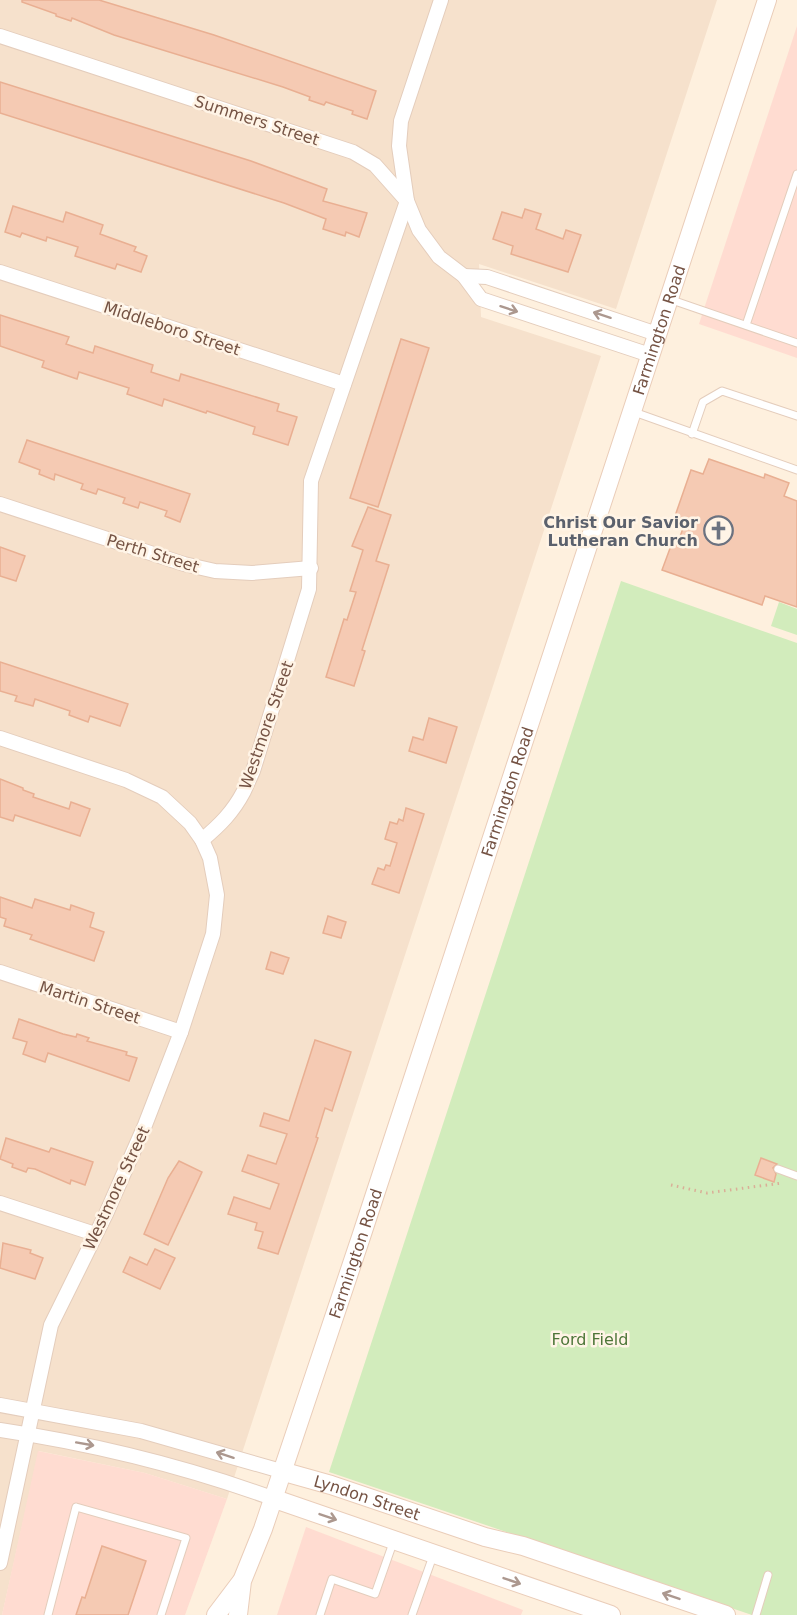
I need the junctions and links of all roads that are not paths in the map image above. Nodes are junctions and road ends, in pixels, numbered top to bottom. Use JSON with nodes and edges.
{"nodes":[{"id":1,"x":441,"y":0,"type":"edge"},
{"id":2,"x":767,"y":0,"type":"edge"},
{"id":3,"x":0,"y":36,"type":"edge"},
{"id":4,"x":797,"y":174,"type":"edge"},
{"id":5,"x":407,"y":201,"type":"junction"},
{"id":6,"x":0,"y":272,"type":"edge"},
{"id":7,"x":464,"y":276,"type":"junction"},
{"id":8,"x":668,"y":299,"type":"junction"},
{"id":9,"x":746,"y":325,"type":"junction"},
{"id":10,"x":657,"y":334,"type":"junction"},
{"id":11,"x":797,"y":343,"type":"edge"},
{"id":12,"x":650,"y":355,"type":"junction"},
{"id":13,"x":344,"y":384,"type":"junction"},
{"id":14,"x":632,"y":411,"type":"junction"},
{"id":15,"x":797,"y":416,"type":"edge"},
{"id":16,"x":692,"y":434,"type":"junction"},
{"id":17,"x":797,"y":470,"type":"edge"},
{"id":18,"x":0,"y":504,"type":"edge"},
{"id":19,"x":311,"y":568,"type":"junction"},
{"id":20,"x":0,"y":738,"type":"edge"},
{"id":21,"x":202,"y":840,"type":"junction"},
{"id":22,"x":0,"y":972,"type":"edge"},
{"id":23,"x":181,"y":1032,"type":"junction"},
{"id":24,"x":778,"y":1169,"type":"dead end"},
{"id":25,"x":797,"y":1176,"type":"edge"},
{"id":26,"x":0,"y":1203,"type":"edge"},
{"id":27,"x":95,"y":1234,"type":"junction"},
{"id":28,"x":0,"y":1405,"type":"edge"},
{"id":29,"x":33,"y":1410,"type":"junction"},
{"id":30,"x":0,"y":1430,"type":"edge"},
{"id":31,"x":28,"y":1434,"type":"junction"},
{"id":32,"x":281,"y":1471,"type":"junction"},
{"id":33,"x":272,"y":1498,"type":"junction"},
{"id":34,"x":394,"y":1540,"type":"junction"},
{"id":35,"x":434,"y":1554,"type":"junction"},
{"id":36,"x":0,"y":1563,"type":"edge"},
{"id":37,"x":768,"y":1575,"type":"dead end"},
{"id":38,"x":242,"y":1581,"type":"junction"},
{"id":39,"x":48,"y":1615,"type":"edge"},
{"id":40,"x":161,"y":1615,"type":"edge"},
{"id":41,"x":216,"y":1615,"type":"edge"},
{"id":42,"x":238,"y":1615,"type":"edge"},
{"id":43,"x":320,"y":1615,"type":"edge"},
{"id":44,"x":412,"y":1615,"type":"edge"},
{"id":45,"x":611,"y":1615,"type":"edge"},
{"id":46,"x":726,"y":1615,"type":"edge"},
{"id":47,"x":756,"y":1615,"type":"edge"}],
"edges":[{"from":1,"to":5,"type":"street","name":"Westmore Street"},
{"from":2,"to":8,"type":"main road","name":"Farmington Road"},
{"from":3,"to":5,"type":"street","name":"Summers Street"},
{"from":4,"to":9,"type":"lane"},
{"from":5,"to":7,"type":"street","name":"Summers Street"},
{"from":5,"to":13,"type":"street","name":"Westmore Street"},
{"from":6,"to":13,"type":"street","name":"Middleboro Street"},
{"from":10,"to":7,"type":"street","one_way":true},
{"from":7,"to":12,"type":"street","name":"Summers Street","one_way":true},
{"from":8,"to":9,"type":"lane"},
{"from":8,"to":10,"type":"main road","name":"Farmington Road"},
{"from":9,"to":11,"type":"lane"},
{"from":10,"to":12,"type":"main road","name":"Farmington Road"},
{"from":12,"to":14,"type":"main road","name":"Farmington Road"},
{"from":13,"to":19,"type":"street","name":"Westmore Street"},
{"from":14,"to":16,"type":"lane"},
{"from":14,"to":32,"type":"main road","name":"Farmington Road"},
{"from":15,"to":16,"type":"lane"},
{"from":16,"to":17,"type":"lane"},
{"from":18,"to":19,"type":"street","name":"Perth Street"},
{"from":19,"to":21,"type":"street","name":"Westmore Street"},
{"from":20,"to":21,"type":"street"},
{"from":21,"to":23,"type":"street","name":"Westmore Street"},
{"from":22,"to":23,"type":"street","name":"Martin Street"},
{"from":23,"to":27,"type":"street","name":"Westmore Street"},
{"from":24,"to":25,"type":"lane"},
{"from":26,"to":27,"type":"street"},
{"from":27,"to":29,"type":"street","name":"Westmore Street"},
{"from":28,"to":29,"type":"street","name":"Lyndon Street"},
{"from":29,"to":31,"type":"street","name":"Westmore Street"},
{"from":32,"to":29,"type":"street","name":"Lyndon Street","one_way":true},
{"from":30,"to":31,"type":"street","name":"Lyndon Street"},
{"from":31,"to":33,"type":"street","name":"Lyndon Street","one_way":true},
{"from":31,"to":36,"type":"street","name":"Westmore Street"},
{"from":32,"to":33,"type":"main road","name":"Farmington Road"},
{"from":46,"to":32,"type":"main road","name":"Lyndon Street","one_way":true},
{"from":33,"to":34,"type":"main road","name":"Lyndon Street","one_way":true},
{"from":33,"to":38,"type":"main road","name":"Farmington Road"},
{"from":34,"to":35,"type":"main road","name":"Lyndon Street"},
{"from":34,"to":43,"type":"lane"},
{"from":35,"to":44,"type":"lane"},
{"from":35,"to":45,"type":"main road","name":"Lyndon Street","one_way":true},
{"from":37,"to":47,"type":"lane"},
{"from":38,"to":41,"type":"main road","name":"Farmington Road"},
{"from":38,"to":42,"type":"main road","name":"Farmington Road"},
{"from":39,"to":40,"type":"lane"}]}
